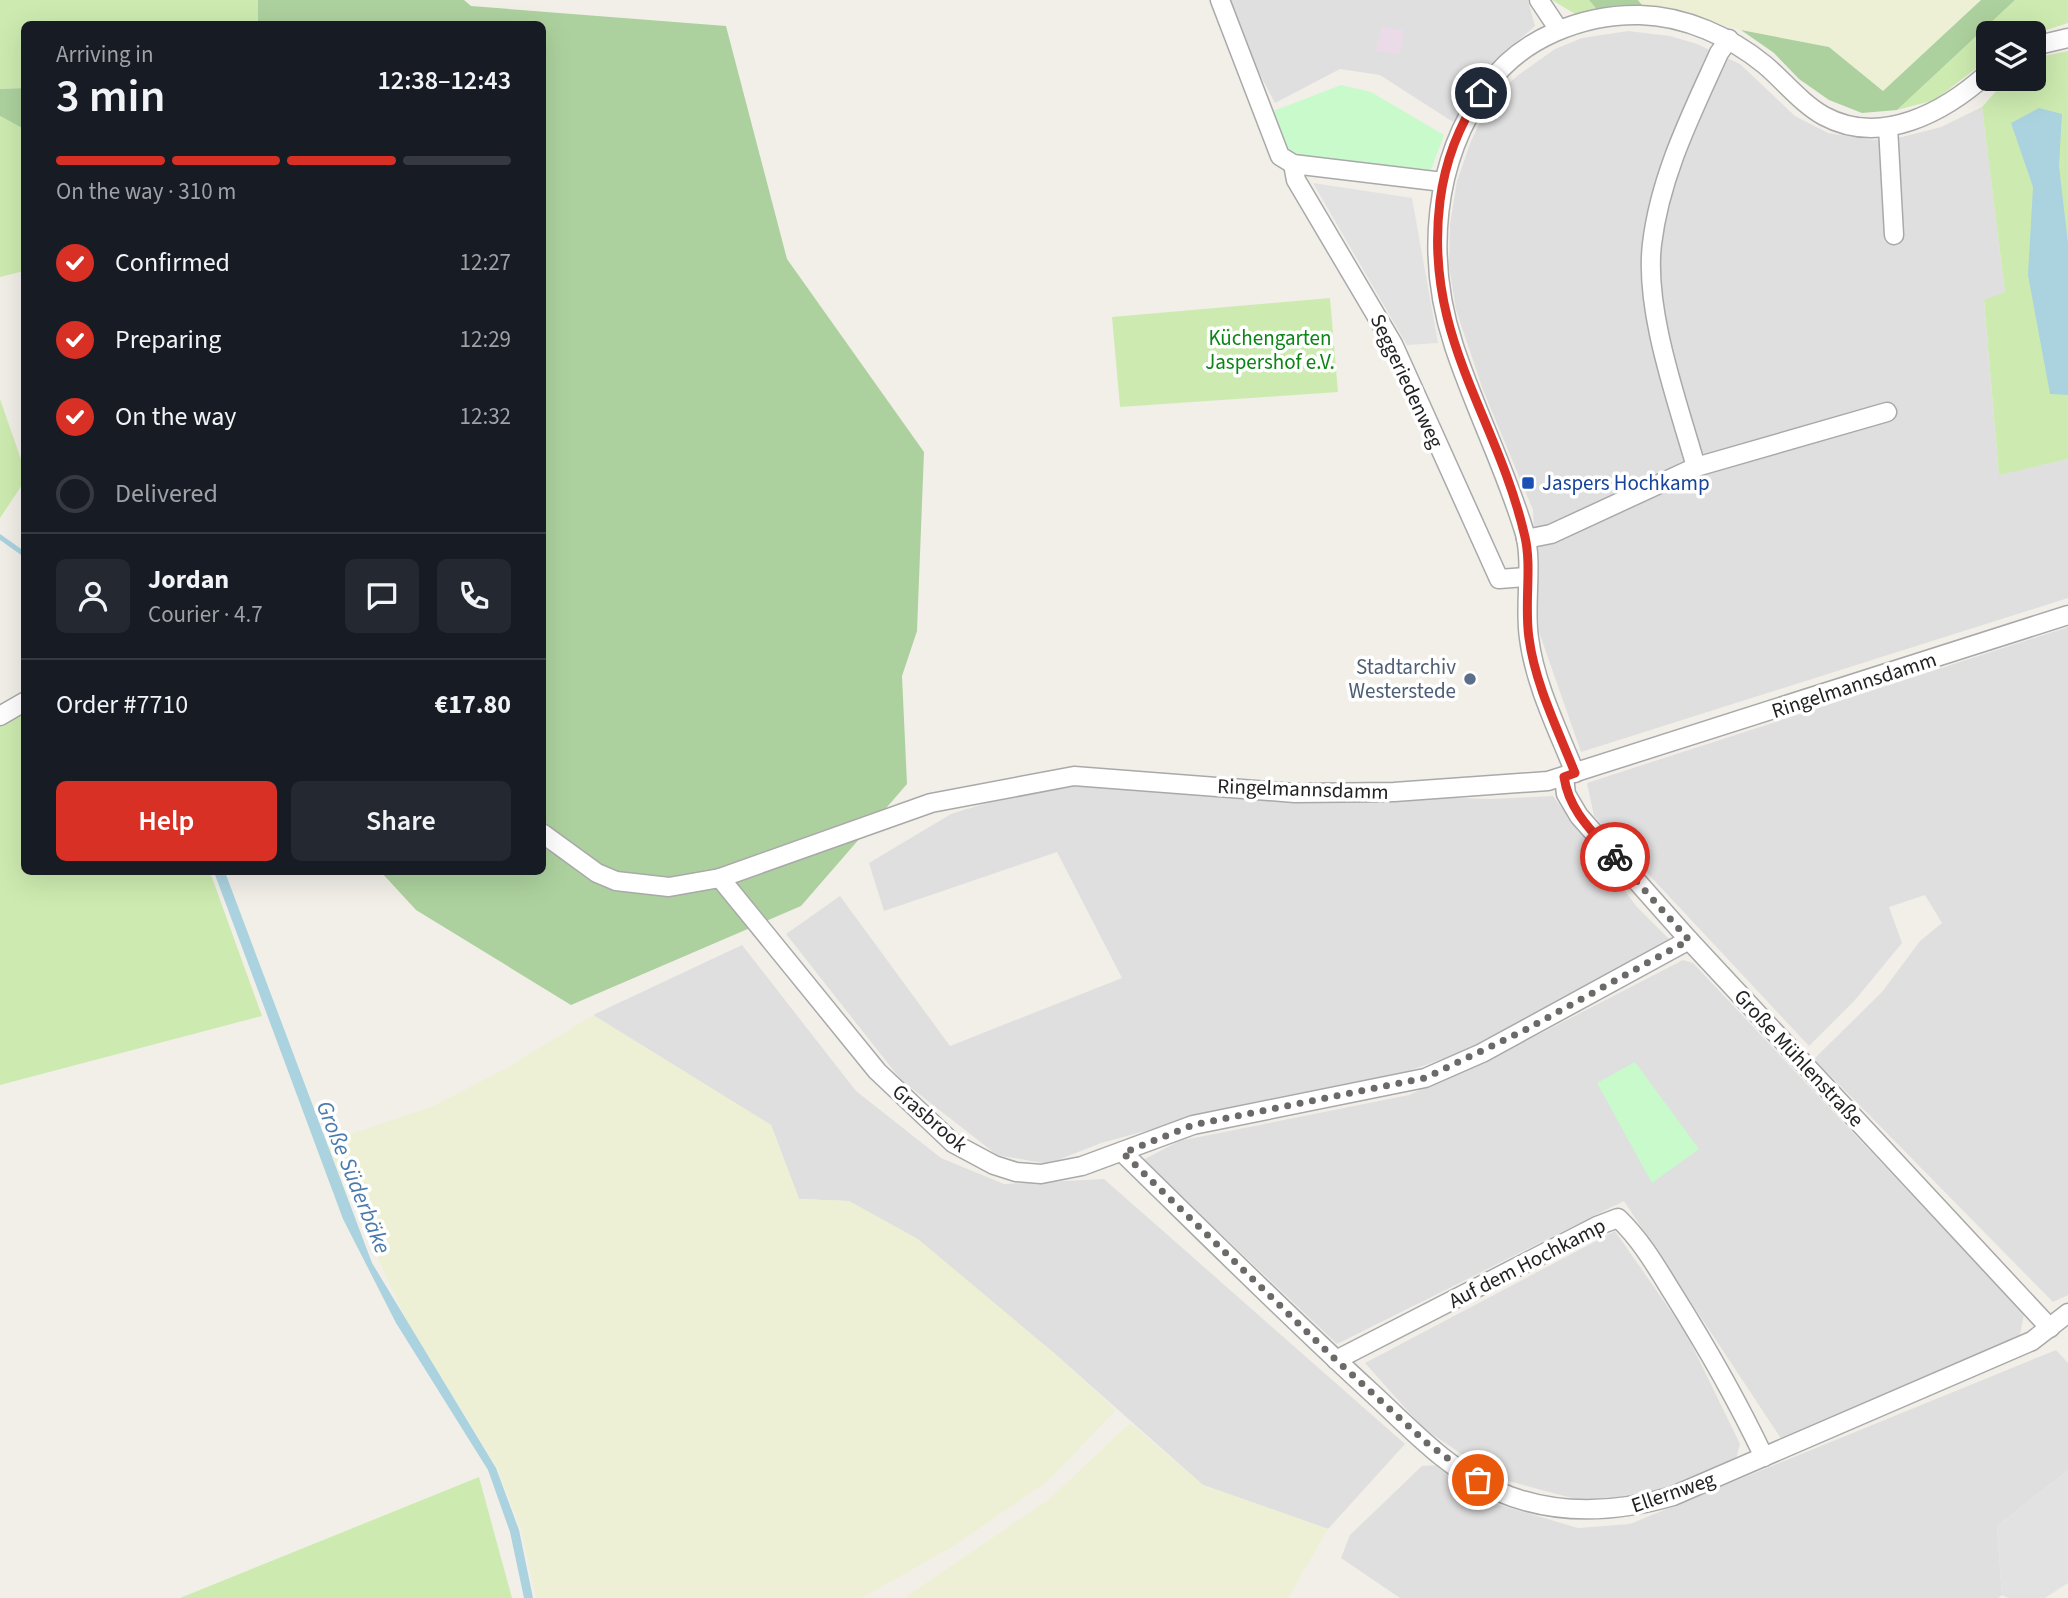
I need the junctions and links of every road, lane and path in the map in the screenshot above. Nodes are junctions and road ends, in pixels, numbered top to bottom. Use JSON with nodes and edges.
{"nodes":[{"id":1,"x":1220,"y":0,"type":"edge"},
{"id":2,"x":1539,"y":0,"type":"edge"},
{"id":3,"x":1559,"y":30,"type":"junction"},
{"id":4,"x":2068,"y":38,"type":"edge"},
{"id":5,"x":1729,"y":39,"type":"junction"},
{"id":6,"x":2046,"y":43,"type":"edge"},
{"id":7,"x":1976,"y":83,"type":"edge"},
{"id":8,"x":1888,"y":127,"type":"junction"},
{"id":9,"x":1293,"y":164,"type":"junction"},
{"id":10,"x":1443,"y":181,"type":"junction"},
{"id":11,"x":1894,"y":235,"type":"dead end"},
{"id":12,"x":1887,"y":412,"type":"dead end"},
{"id":13,"x":1696,"y":467,"type":"junction"},
{"id":14,"x":1526,"y":539,"type":"junction"},
{"id":15,"x":1526,"y":576,"type":"junction"},
{"id":16,"x":2068,"y":615,"type":"edge"},
{"id":17,"x":21,"y":704,"type":"edge"},
{"id":18,"x":0,"y":716,"type":"edge"},
{"id":19,"x":1569,"y":775,"type":"junction"},
{"id":20,"x":546,"y":836,"type":"edge"},
{"id":21,"x":720,"y":878,"type":"junction"},
{"id":22,"x":1689,"y":940,"type":"junction"},
{"id":23,"x":1123,"y":1153,"type":"junction"},
{"id":24,"x":2068,"y":1313,"type":"edge"},
{"id":25,"x":2050,"y":1328,"type":"junction"},
{"id":26,"x":1336,"y":1360,"type":"junction"},
{"id":27,"x":1764,"y":1457,"type":"junction"}],
"edges":[{"from":1,"to":9,"type":"street","name":"Seggeriedenweg"},
{"from":2,"to":3,"type":"street"},
{"from":3,"to":5,"type":"street","name":"Große Mühlenstraße"},
{"from":3,"to":10,"type":"street","name":"Große Mühlenstraße"},
{"from":4,"to":6,"type":"street"},
{"from":5,"to":8,"type":"street","name":"Große Mühlenstraße"},
{"from":5,"to":13,"type":"street"},
{"from":7,"to":8,"type":"street","name":"Große Mühlenstraße"},
{"from":8,"to":11,"type":"street"},
{"from":9,"to":10,"type":"street"},
{"from":9,"to":15,"type":"street","name":"Seggeriedenweg"},
{"from":10,"to":14,"type":"street","name":"Große Mühlenstraße"},
{"from":12,"to":13,"type":"street"},
{"from":13,"to":14,"type":"street"},
{"from":14,"to":15,"type":"street","name":"Große Mühlenstraße"},
{"from":15,"to":19,"type":"street","name":"Große Mühlenstraße"},
{"from":16,"to":19,"type":"street","name":"Ringelmannsdamm"},
{"from":17,"to":18,"type":"street"},
{"from":19,"to":21,"type":"street","name":"Ringelmannsdamm"},
{"from":19,"to":22,"type":"street","name":"Große Mühlenstraße"},
{"from":20,"to":21,"type":"street","name":"Ringelmannsdamm"},
{"from":21,"to":23,"type":"street","name":"Grasbrook"},
{"from":22,"to":23,"type":"street","name":"Grasbrook"},
{"from":22,"to":25,"type":"street","name":"Große Mühlenstraße"},
{"from":23,"to":26,"type":"street","name":"Ellernweg"},
{"from":24,"to":25,"type":"street","name":"Ellernweg"},
{"from":25,"to":27,"type":"street","name":"Ellernweg"},
{"from":26,"to":27,"type":"street","name":"Ellernweg"},
{"from":26,"to":27,"type":"street","name":"Auf dem Hochkamp"}]}
